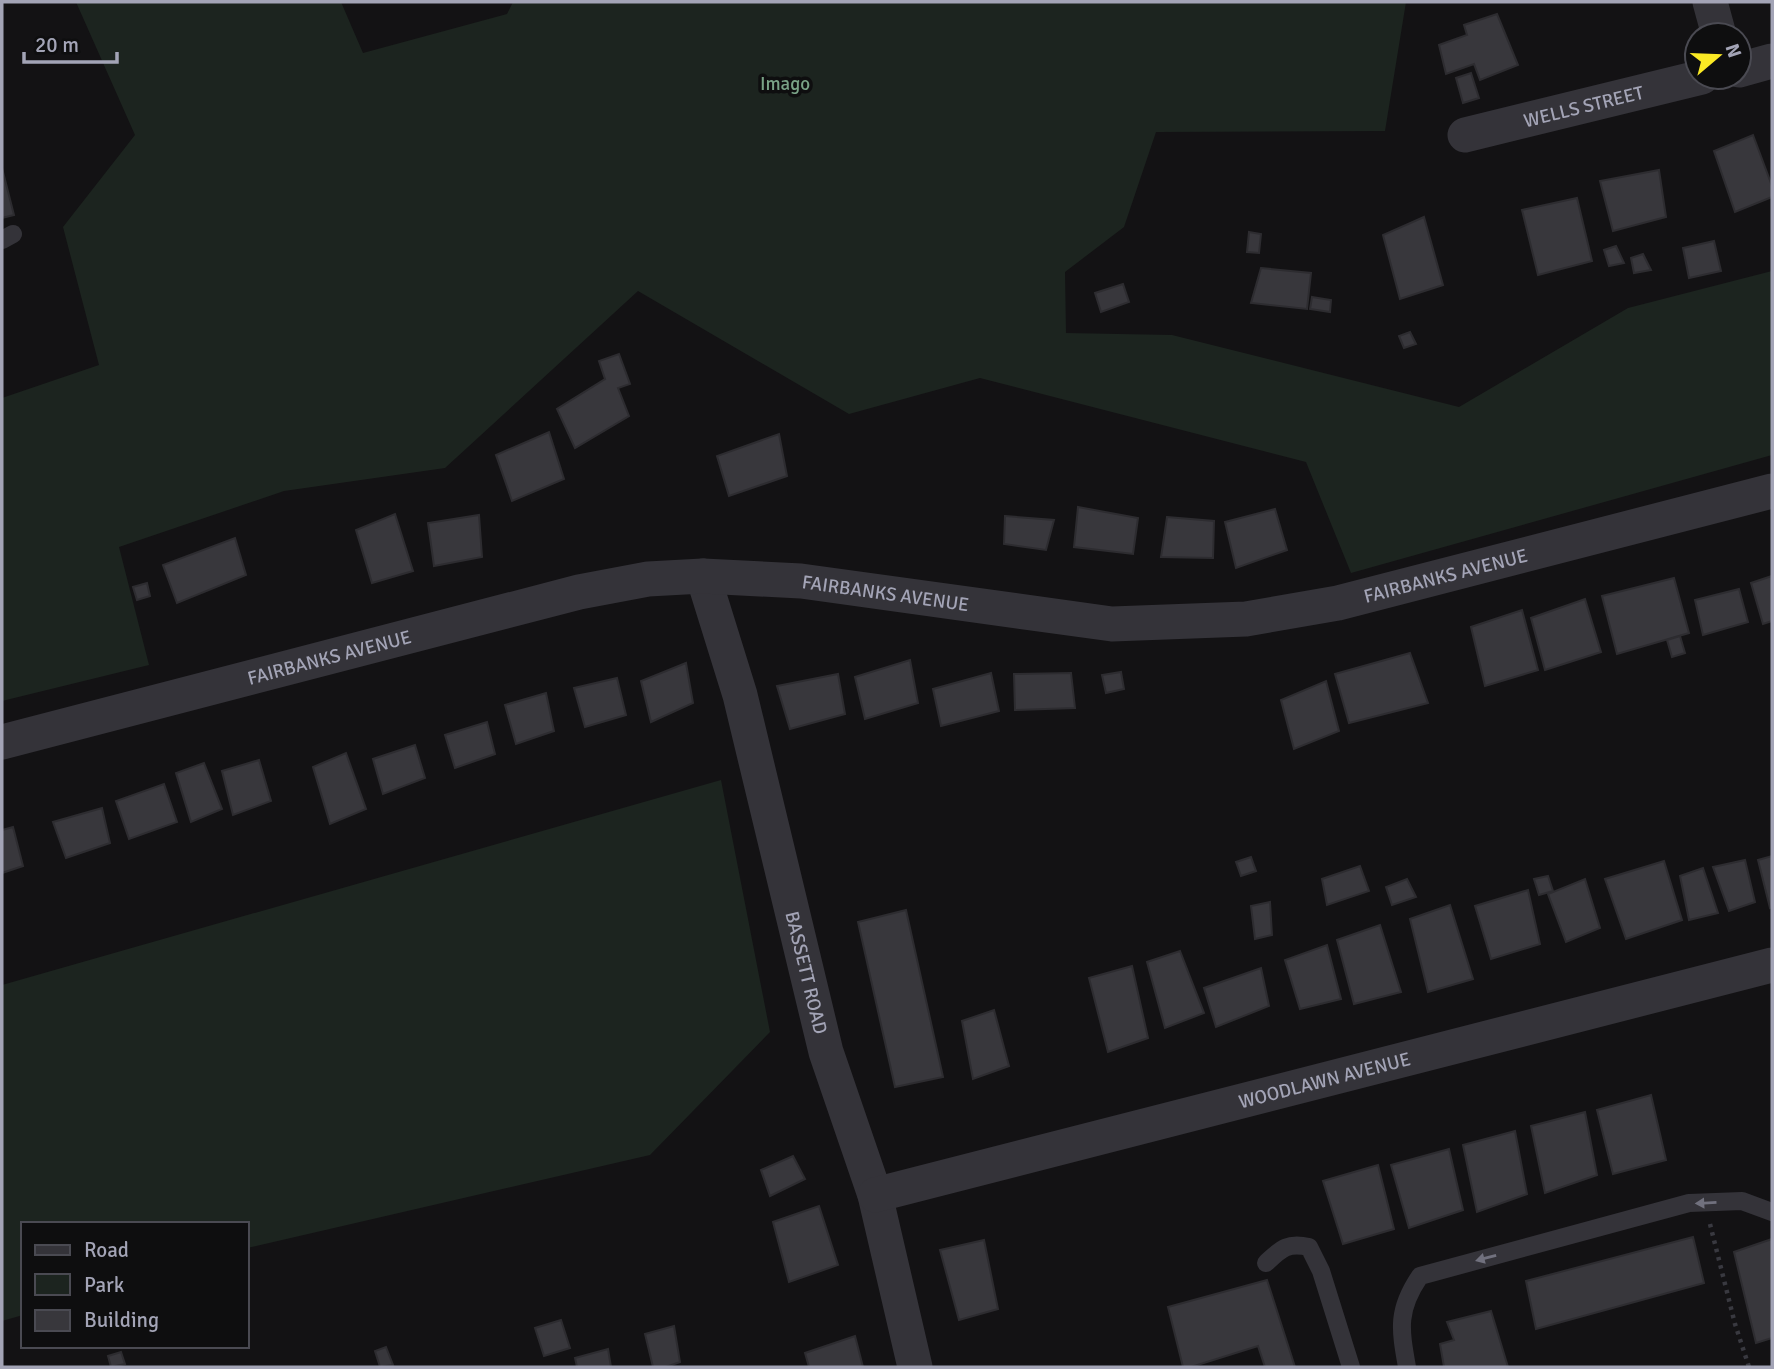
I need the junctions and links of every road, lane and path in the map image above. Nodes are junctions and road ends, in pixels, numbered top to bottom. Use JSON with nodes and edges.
{"nodes":[{"id":1,"x":1710,"y":2,"type":"edge"},
{"id":2,"x":1715,"y":21,"type":"edge"},
{"id":3,"x":1772,"y":61,"type":"edge"},
{"id":4,"x":1753,"y":66,"type":"edge"},
{"id":5,"x":1683,"y":82,"type":"edge"},
{"id":6,"x":1465,"y":135,"type":"dead end"},
{"id":7,"x":1772,"y":491,"type":"edge"},
{"id":8,"x":703,"y":576,"type":"junction"},
{"id":9,"x":2,"y":742,"type":"edge"},
{"id":10,"x":1772,"y":965,"type":"edge"},
{"id":11,"x":875,"y":1195,"type":"junction"},
{"id":12,"x":1704,"y":1203,"type":"junction"},
{"id":13,"x":1772,"y":1212,"type":"edge"},
{"id":14,"x":1266,"y":1263,"type":"dead end"},
{"id":15,"x":915,"y":1367,"type":"edge"},
{"id":16,"x":1351,"y":1367,"type":"edge"},
{"id":17,"x":1407,"y":1367,"type":"edge"},
{"id":18,"x":1749,"y":1367,"type":"edge"}],
"edges":[{"from":1,"to":2,"type":"street"},
{"from":3,"to":4,"type":"street"},
{"from":5,"to":6,"type":"street","name":"WELLS STREET"},
{"from":7,"to":8,"type":"street","name":"FAIRBANKS AVENUE"},
{"from":8,"to":9,"type":"street","name":"FAIRBANKS AVENUE"},
{"from":8,"to":11,"type":"street","name":"BASSETT ROAD"},
{"from":10,"to":11,"type":"street","name":"WOODLAWN AVENUE"},
{"from":11,"to":15,"type":"street","name":"BASSETT ROAD"},
{"from":13,"to":12,"type":"lane","one_way":true},
{"from":12,"to":17,"type":"lane","one_way":true},
{"from":12,"to":18,"type":"path"},
{"from":14,"to":16,"type":"lane"}]}
